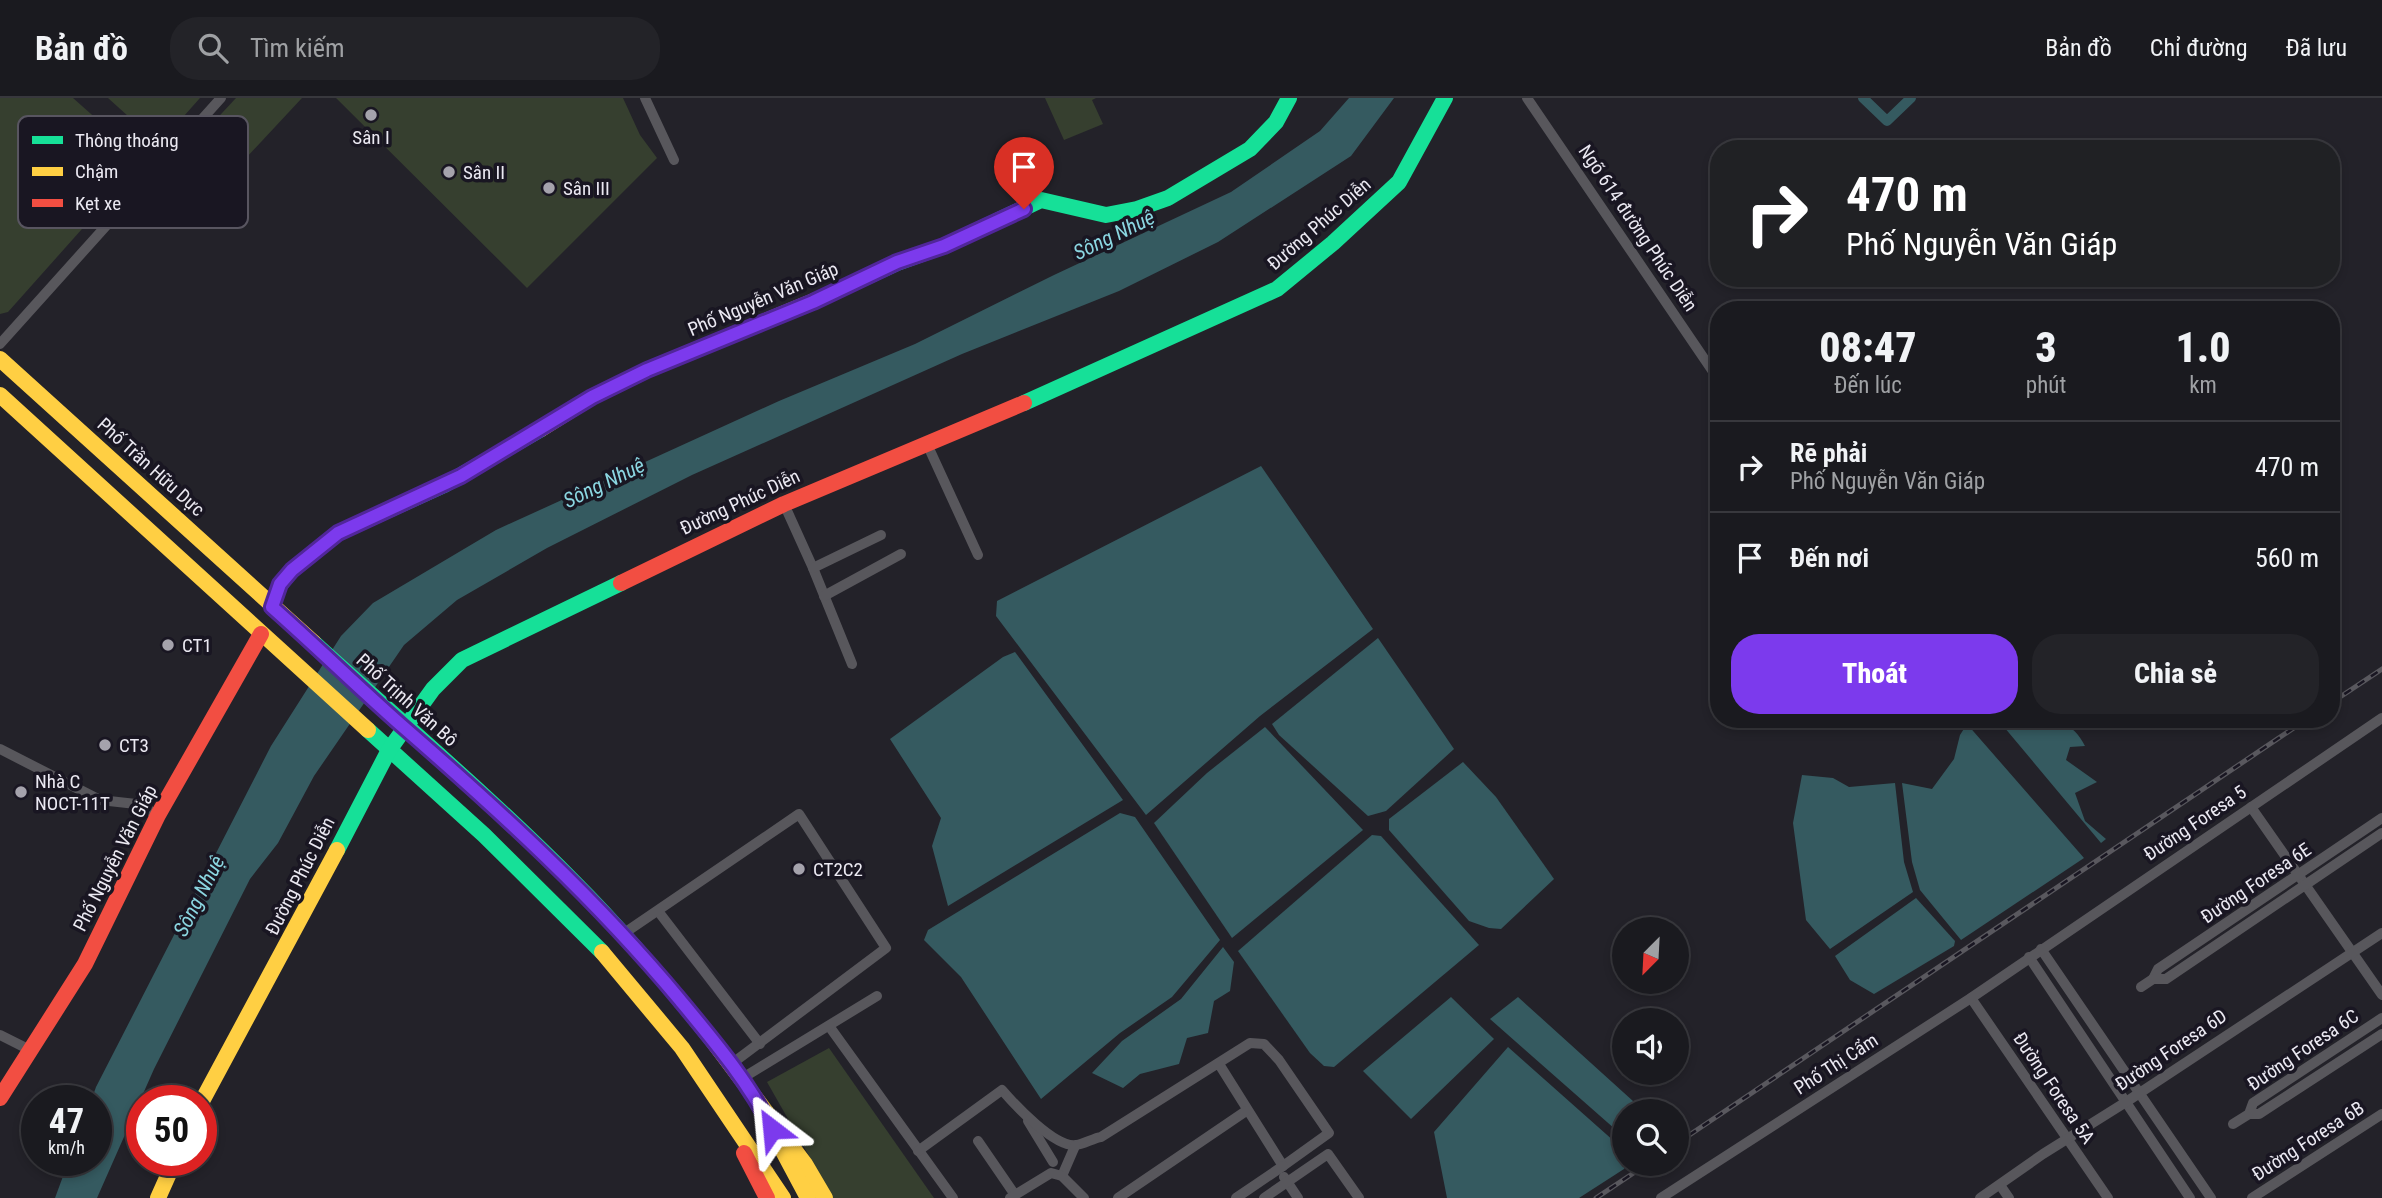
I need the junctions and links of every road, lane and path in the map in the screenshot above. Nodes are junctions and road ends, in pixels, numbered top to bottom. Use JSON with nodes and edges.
{"nodes":[{"id":1,"x":221,"y":98,"type":"edge"},
{"id":2,"x":645,"y":98,"type":"edge"},
{"id":3,"x":1289,"y":98,"type":"edge"},
{"id":4,"x":1445,"y":98,"type":"edge"},
{"id":5,"x":1527,"y":98,"type":"edge"},
{"id":6,"x":205,"y":116,"type":"edge"},
{"id":7,"x":674,"y":160,"type":"dead end"},
{"id":8,"x":104,"y":228,"type":"edge"},
{"id":9,"x":0,"y":344,"type":"edge"},
{"id":10,"x":0,"y":359,"type":"edge"},
{"id":11,"x":1710,"y":367,"type":"edge"},
{"id":12,"x":0,"y":394,"type":"edge"},
{"id":13,"x":927,"y":444,"type":"junction"},
{"id":14,"x":784,"y":504,"type":"junction"},
{"id":15,"x":881,"y":535,"type":"dead end"},
{"id":16,"x":901,"y":554,"type":"dead end"},
{"id":17,"x":978,"y":555,"type":"dead end"},
{"id":18,"x":813,"y":568,"type":"junction"},
{"id":19,"x":824,"y":596,"type":"junction"},
{"id":20,"x":272,"y":607,"type":"junction"},
{"id":21,"x":261,"y":634,"type":"junction"},
{"id":22,"x":852,"y":664,"type":"dead end"},
{"id":23,"x":2382,"y":718,"type":"edge"},
{"id":24,"x":404,"y":727,"type":"junction"},
{"id":25,"x":383,"y":744,"type":"junction"},
{"id":26,"x":0,"y":749,"type":"edge"},
{"id":27,"x":2250,"y":807,"type":"junction"},
{"id":28,"x":158,"y":815,"type":"junction"},
{"id":29,"x":2382,"y":818,"type":"edge"},
{"id":30,"x":2382,"y":832,"type":"edge"},
{"id":31,"x":2302,"y":880,"type":"junction"},
{"id":32,"x":658,"y":911,"type":"junction"},
{"id":33,"x":2382,"y":933,"type":"edge"},
{"id":34,"x":623,"y":934,"type":"junction"},
{"id":35,"x":2041,"y":949,"type":"junction"},
{"id":36,"x":2352,"y":953,"type":"junction"},
{"id":37,"x":2029,"y":957,"type":"junction"},
{"id":38,"x":2141,"y":987,"type":"dead end"},
{"id":39,"x":2382,"y":995,"type":"edge"},
{"id":40,"x":877,"y":996,"type":"dead end"},
{"id":41,"x":1971,"y":998,"type":"junction"},
{"id":42,"x":2382,"y":1018,"type":"edge"},
{"id":43,"x":829,"y":1026,"type":"junction"},
{"id":44,"x":2382,"y":1034,"type":"edge"},
{"id":45,"x":0,"y":1035,"type":"edge"},
{"id":46,"x":760,"y":1044,"type":"junction"},
{"id":47,"x":32,"y":1051,"type":"junction"},
{"id":48,"x":1219,"y":1064,"type":"junction"},
{"id":49,"x":730,"y":1065,"type":"junction"},
{"id":50,"x":741,"y":1079,"type":"junction"},
{"id":51,"x":210,"y":1085,"type":"edge"},
{"id":52,"x":2140,"y":1092,"type":"junction"},
{"id":53,"x":0,"y":1098,"type":"edge"},
{"id":54,"x":2126,"y":1102,"type":"junction"},
{"id":55,"x":722,"y":1106,"type":"junction"},
{"id":56,"x":761,"y":1108,"type":"junction"},
{"id":57,"x":1246,"y":1111,"type":"junction"},
{"id":58,"x":2249,"y":1114,"type":"junction"},
{"id":59,"x":2382,"y":1114,"type":"edge"},
{"id":60,"x":1025,"y":1116,"type":"junction"},
{"id":61,"x":2233,"y":1124,"type":"dead end"},
{"id":62,"x":2067,"y":1138,"type":"junction"},
{"id":63,"x":1057,"y":1139,"type":"junction"},
{"id":64,"x":978,"y":1142,"type":"dead end"},
{"id":65,"x":1075,"y":1146,"type":"junction"},
{"id":66,"x":918,"y":1151,"type":"junction"},
{"id":67,"x":1281,"y":1168,"type":"junction"},
{"id":68,"x":1055,"y":1170,"type":"junction"},
{"id":69,"x":168,"y":1176,"type":"edge"},
{"id":70,"x":1287,"y":1182,"type":"junction"},
{"id":71,"x":2000,"y":1185,"type":"junction"},
{"id":72,"x":1013,"y":1197,"type":"edge"},
{"id":73,"x":1238,"y":1197,"type":"edge"},
{"id":74,"x":158,"y":1198,"type":"edge"},
{"id":75,"x":767,"y":1198,"type":"edge"},
{"id":76,"x":783,"y":1198,"type":"edge"},
{"id":77,"x":808,"y":1198,"type":"edge"},
{"id":78,"x":825,"y":1198,"type":"edge"},
{"id":79,"x":953,"y":1198,"type":"edge"},
{"id":80,"x":1084,"y":1198,"type":"edge"},
{"id":81,"x":1118,"y":1198,"type":"edge"},
{"id":82,"x":1264,"y":1198,"type":"edge"},
{"id":83,"x":1298,"y":1198,"type":"edge"},
{"id":84,"x":1359,"y":1198,"type":"edge"},
{"id":85,"x":1661,"y":1198,"type":"edge"},
{"id":86,"x":1980,"y":1198,"type":"edge"},
{"id":87,"x":2009,"y":1198,"type":"edge"},
{"id":88,"x":2108,"y":1198,"type":"edge"},
{"id":89,"x":2190,"y":1198,"type":"edge"},
{"id":90,"x":2211,"y":1198,"type":"edge"},
{"id":91,"x":2252,"y":1198,"type":"edge"}],
"edges":[{"from":1,"to":6,"type":"street"},
{"from":2,"to":7,"type":"street"},
{"from":3,"to":20,"type":"street","name":"Phố Nguyễn Văn Giáp"},
{"from":4,"to":13,"type":"street","name":"Đường Phúc Diễn"},
{"from":5,"to":11,"type":"street","name":"Ngõ 614 đường Phúc Diễn"},
{"from":8,"to":9,"type":"street"},
{"from":10,"to":20,"type":"street","name":"Phố Trần Hữu Dực"},
{"from":12,"to":21,"type":"street"},
{"from":13,"to":14,"type":"street","name":"Đường Phúc Diễn"},
{"from":13,"to":17,"type":"street"},
{"from":14,"to":18,"type":"street"},
{"from":14,"to":24,"type":"street","name":"Đường Phúc Diễn"},
{"from":15,"to":18,"type":"street"},
{"from":16,"to":19,"type":"street"},
{"from":18,"to":19,"type":"street"},
{"from":19,"to":22,"type":"street"},
{"from":20,"to":24,"type":"street","name":"Phố Trịnh Văn Bô"},
{"from":21,"to":25,"type":"street"},
{"from":21,"to":28,"type":"street","name":"Phố Nguyễn Văn Giáp"},
{"from":23,"to":27,"type":"street","name":"Đường Foresa 5"},
{"from":24,"to":25,"type":"street","name":"Đường Phúc Diễn"},
{"from":24,"to":34,"type":"street","name":"Phố Trịnh Văn Bô"},
{"from":25,"to":51,"type":"street","name":"Đường Phúc Diễn"},
{"from":25,"to":55,"type":"street"},
{"from":26,"to":28,"type":"street"},
{"from":27,"to":31,"type":"street"},
{"from":27,"to":35,"type":"street","name":"Đường Foresa 5"},
{"from":28,"to":47,"type":"street","name":"Phố Nguyễn Văn Giáp"},
{"from":29,"to":31,"type":"street","name":"Đường Foresa 6E"},
{"from":30,"to":31,"type":"street","name":"Đường Foresa 6E"},
{"from":31,"to":36,"type":"street"},
{"from":31,"to":38,"type":"street","name":"Đường Foresa 6E"},
{"from":32,"to":34,"type":"street"},
{"from":32,"to":46,"type":"street"},
{"from":32,"to":46,"type":"street"},
{"from":33,"to":36,"type":"street","name":"Đường Foresa 6D"},
{"from":34,"to":49,"type":"street","name":"Phố Trịnh Văn Bô"},
{"from":35,"to":37,"type":"street","name":"Đường Foresa 5"},
{"from":35,"to":52,"type":"street"},
{"from":36,"to":39,"type":"street"},
{"from":36,"to":52,"type":"street","name":"Đường Foresa 6D"},
{"from":37,"to":41,"type":"street","name":"Phố Thị Cẩm"},
{"from":37,"to":54,"type":"street"},
{"from":40,"to":43,"type":"street"},
{"from":41,"to":62,"type":"street","name":"Đường Foresa 5A"},
{"from":41,"to":85,"type":"street","name":"Phố Thị Cẩm"},
{"from":42,"to":58,"type":"street","name":"Đường Foresa 6C"},
{"from":43,"to":50,"type":"street"},
{"from":43,"to":66,"type":"street"},
{"from":44,"to":58,"type":"street","name":"Đường Foresa 6C"},
{"from":45,"to":47,"type":"street"},
{"from":46,"to":49,"type":"street"},
{"from":47,"to":53,"type":"street","name":"Phố Nguyễn Văn Giáp"},
{"from":48,"to":57,"type":"street"},
{"from":48,"to":65,"type":"street"},
{"from":48,"to":67,"type":"street"},
{"from":49,"to":50,"type":"street","name":"Phố Trịnh Văn Bô"},
{"from":50,"to":56,"type":"street","name":"Phố Trịnh Văn Bô"},
{"from":52,"to":54,"type":"street","name":"Đường Foresa 6D"},
{"from":52,"to":90,"type":"street"},
{"from":54,"to":62,"type":"street","name":"Đường Foresa 6D"},
{"from":54,"to":89,"type":"street"},
{"from":55,"to":75,"type":"street"},
{"from":55,"to":76,"type":"street"},
{"from":56,"to":77,"type":"street","name":"Phố Trịnh Văn Bô"},
{"from":56,"to":78,"type":"street","name":"Phố Trịnh Văn Bô"},
{"from":57,"to":67,"type":"street"},
{"from":57,"to":81,"type":"street"},
{"from":58,"to":61,"type":"street","name":"Đường Foresa 6C"},
{"from":59,"to":91,"type":"street","name":"Đường Foresa 6B"},
{"from":60,"to":63,"type":"street"},
{"from":60,"to":66,"type":"street"},
{"from":60,"to":68,"type":"street"},
{"from":62,"to":71,"type":"street","name":"Đường Foresa 6D"},
{"from":62,"to":88,"type":"street","name":"Đường Foresa 5A"},
{"from":63,"to":65,"type":"street"},
{"from":63,"to":68,"type":"street"},
{"from":64,"to":72,"type":"street"},
{"from":65,"to":68,"type":"street"},
{"from":66,"to":79,"type":"street"},
{"from":67,"to":70,"type":"street"},
{"from":67,"to":73,"type":"street"},
{"from":68,"to":72,"type":"street"},
{"from":68,"to":80,"type":"street"},
{"from":69,"to":74,"type":"street"},
{"from":70,"to":82,"type":"street"},
{"from":70,"to":83,"type":"street"},
{"from":70,"to":84,"type":"street"},
{"from":71,"to":86,"type":"street","name":"Đường Foresa 6D"},
{"from":71,"to":87,"type":"street"}]}
